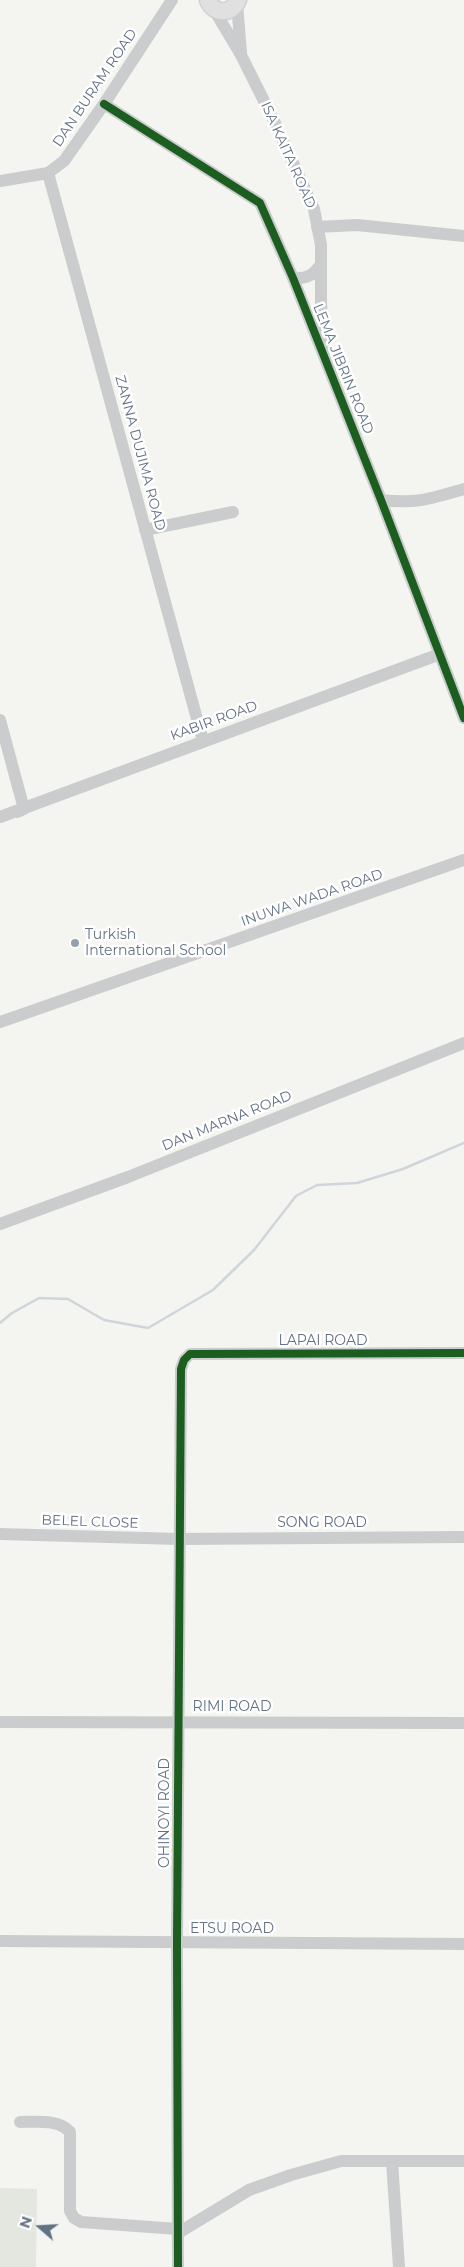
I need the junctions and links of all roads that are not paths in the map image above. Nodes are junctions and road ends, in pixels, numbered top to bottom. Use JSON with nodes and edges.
{"nodes":[{"id":1,"x":172,"y":0,"type":"edge"},
{"id":2,"x":238,"y":1,"type":"edge"},
{"id":3,"x":208,"y":3,"type":"edge"},
{"id":4,"x":242,"y":55,"type":"junction"},
{"id":5,"x":104,"y":104,"type":"junction"},
{"id":6,"x":48,"y":173,"type":"junction"},
{"id":7,"x":0,"y":181,"type":"edge"},
{"id":8,"x":317,"y":227,"type":"junction"},
{"id":9,"x":464,"y":236,"type":"edge"},
{"id":10,"x":321,"y":264,"type":"junction"},
{"id":11,"x":293,"y":278,"type":"junction"},
{"id":12,"x":344,"y":407,"type":"junction"},
{"id":13,"x":464,"y":489,"type":"edge"},
{"id":14,"x":381,"y":500,"type":"junction"},
{"id":15,"x":234,"y":512,"type":"dead end"},
{"id":16,"x":145,"y":530,"type":"junction"},
{"id":17,"x":440,"y":654,"type":"junction"},
{"id":18,"x":464,"y":718,"type":"edge"},
{"id":19,"x":0,"y":720,"type":"edge"},
{"id":20,"x":203,"y":741,"type":"junction"},
{"id":21,"x":24,"y":809,"type":"junction"},
{"id":22,"x":0,"y":818,"type":"edge"},
{"id":23,"x":464,"y":860,"type":"edge"},
{"id":24,"x":0,"y":1022,"type":"edge"},
{"id":25,"x":464,"y":1043,"type":"edge"},
{"id":26,"x":0,"y":1224,"type":"edge"},
{"id":27,"x":464,"y":1353,"type":"edge"},
{"id":28,"x":184,"y":1360,"type":"joint"},
{"id":29,"x":0,"y":1534,"type":"edge"},
{"id":30,"x":464,"y":1537,"type":"edge"},
{"id":31,"x":179,"y":1539,"type":"junction"},
{"id":32,"x":0,"y":1722,"type":"edge"},
{"id":33,"x":178,"y":1722,"type":"junction"},
{"id":34,"x":464,"y":1723,"type":"edge"},
{"id":35,"x":0,"y":1942,"type":"edge"},
{"id":36,"x":177,"y":1943,"type":"junction"},
{"id":37,"x":464,"y":1944,"type":"edge"},
{"id":38,"x":20,"y":2122,"type":"dead end"},
{"id":39,"x":392,"y":2161,"type":"junction"},
{"id":40,"x":464,"y":2161,"type":"edge"},
{"id":41,"x":178,"y":2231,"type":"junction"},
{"id":42,"x":178,"y":2267,"type":"edge"},
{"id":43,"x":399,"y":2267,"type":"edge"}],
"edges":[{"from":1,"to":5,"type":"street","name":"DAN BURAM ROAD"},
{"from":2,"to":3,"type":"main road"},
{"from":2,"to":4,"type":"street","name":"ISA KAITA ROAD"},
{"from":3,"to":4,"type":"street","name":"ISA KAITA ROAD"},
{"from":4,"to":8,"type":"street","name":"ISA KAITA ROAD"},
{"from":5,"to":6,"type":"street","name":"DAN BURAM ROAD"},
{"from":5,"to":11,"type":"street","name":"LEMA JIBRIN ROAD"},
{"from":6,"to":7,"type":"street"},
{"from":6,"to":16,"type":"street","name":"ZANNA DUJIMA ROAD"},
{"from":8,"to":9,"type":"street"},
{"from":8,"to":10,"type":"street","name":"ISA KAITA ROAD"},
{"from":10,"to":11,"type":"street"},
{"from":10,"to":12,"type":"street","name":"ISA KAITA ROAD"},
{"from":11,"to":12,"type":"street","name":"LEMA JIBRIN ROAD"},
{"from":12,"to":14,"type":"street","name":"LEMA JIBRIN ROAD"},
{"from":13,"to":14,"type":"street"},
{"from":14,"to":17,"type":"street","name":"LEMA JIBRIN ROAD"},
{"from":15,"to":16,"type":"street"},
{"from":16,"to":20,"type":"street","name":"ZANNA DUJIMA ROAD"},
{"from":17,"to":18,"type":"street","name":"LEMA JIBRIN ROAD"},
{"from":17,"to":20,"type":"street","name":"KABIR ROAD"},
{"from":19,"to":21,"type":"street"},
{"from":20,"to":21,"type":"street","name":"KABIR ROAD"},
{"from":21,"to":22,"type":"street","name":"KABIR ROAD"},
{"from":23,"to":24,"type":"street","name":"INUWA WADA ROAD"},
{"from":25,"to":26,"type":"street","name":"DAN MARNA ROAD"},
{"from":27,"to":28,"type":"street","name":"LAPAI ROAD"},
{"from":28,"to":31,"type":"street","name":"OHINOYI ROAD"},
{"from":29,"to":31,"type":"street","name":"BELEL CLOSE"},
{"from":30,"to":31,"type":"street","name":"SONG ROAD"},
{"from":31,"to":33,"type":"street","name":"OHINOYI ROAD"},
{"from":32,"to":33,"type":"street","name":"RIMI ROAD"},
{"from":33,"to":34,"type":"street","name":"RIMI ROAD"},
{"from":33,"to":36,"type":"street","name":"OHINOYI ROAD"},
{"from":35,"to":36,"type":"street","name":"ETSU ROAD"},
{"from":36,"to":37,"type":"street","name":"ETSU ROAD"},
{"from":36,"to":41,"type":"street","name":"OHINOYI ROAD"},
{"from":38,"to":41,"type":"street"},
{"from":39,"to":40,"type":"street"},
{"from":39,"to":41,"type":"street"},
{"from":39,"to":43,"type":"street"},
{"from":41,"to":42,"type":"street","name":"OHINOYI ROAD"}]}
